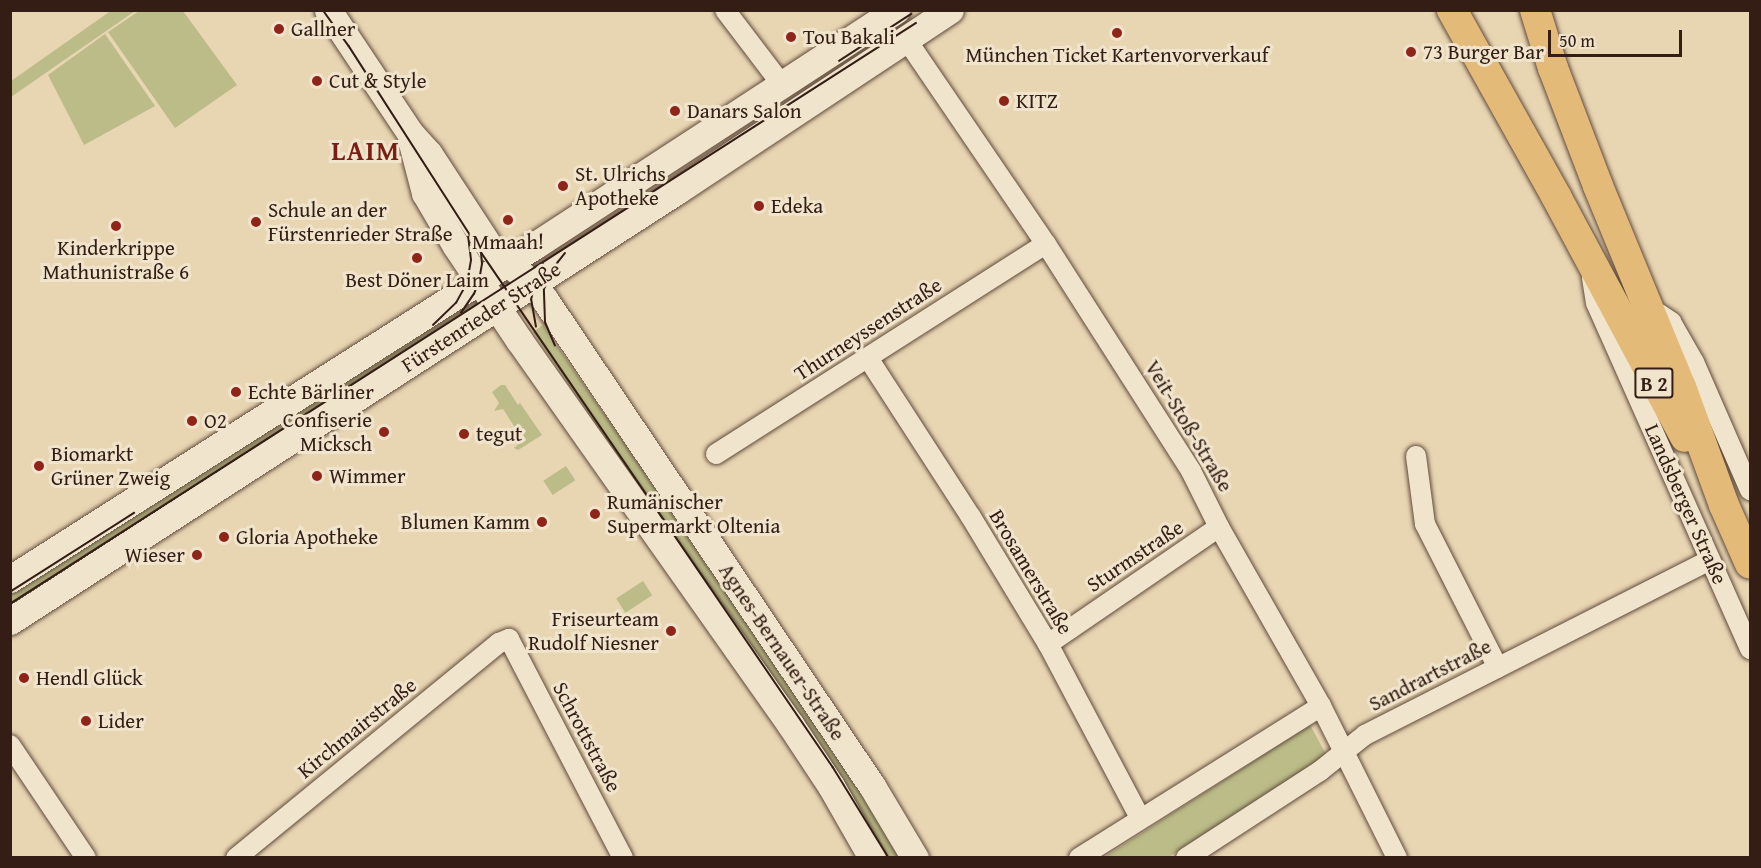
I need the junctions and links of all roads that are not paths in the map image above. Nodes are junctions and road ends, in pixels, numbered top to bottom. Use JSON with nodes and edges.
{"nodes":[{"id":1,"x":328,"y":10,"type":"edge"},
{"id":2,"x":725,"y":10,"type":"edge"},
{"id":3,"x":896,"y":10,"type":"edge"},
{"id":4,"x":950,"y":10,"type":"edge"},
{"id":5,"x":1452,"y":10,"type":"edge"},
{"id":6,"x":1535,"y":10,"type":"edge"},
{"id":7,"x":906,"y":39,"type":"junction"},
{"id":8,"x":783,"y":86,"type":"junction"},
{"id":9,"x":410,"y":133,"type":"junction"},
{"id":10,"x":1046,"y":244,"type":"junction"},
{"id":11,"x":1589,"y":257,"type":"junction"},
{"id":12,"x":506,"y":264,"type":"junction"},
{"id":13,"x":479,"y":280,"type":"junction"},
{"id":14,"x":533,"y":284,"type":"junction"},
{"id":15,"x":1646,"y":306,"type":"junction"},
{"id":16,"x":496,"y":307,"type":"junction"},
{"id":17,"x":868,"y":358,"type":"junction"},
{"id":18,"x":717,"y":454,"type":"dead end"},
{"id":19,"x":1416,"y":456,"type":"dead end"},
{"id":20,"x":1750,"y":490,"type":"edge"},
{"id":21,"x":1724,"y":505,"type":"junction"},
{"id":22,"x":1219,"y":527,"type":"junction"},
{"id":23,"x":1747,"y":549,"type":"edge"},
{"id":24,"x":1710,"y":560,"type":"junction"},
{"id":25,"x":10,"y":579,"type":"edge"},
{"id":26,"x":10,"y":621,"type":"edge"},
{"id":27,"x":509,"y":639,"type":"joint"},
{"id":28,"x":1048,"y":644,"type":"junction"},
{"id":29,"x":1750,"y":649,"type":"edge"},
{"id":30,"x":1498,"y":668,"type":"junction"},
{"id":31,"x":1321,"y":706,"type":"junction"},
{"id":32,"x":10,"y":745,"type":"edge"},
{"id":33,"x":1343,"y":752,"type":"junction"},
{"id":34,"x":1140,"y":818,"type":"junction"},
{"id":35,"x":86,"y":858,"type":"edge"},
{"id":36,"x":236,"y":858,"type":"edge"},
{"id":37,"x":623,"y":858,"type":"edge"},
{"id":38,"x":873,"y":858,"type":"edge"},
{"id":39,"x":915,"y":858,"type":"edge"},
{"id":40,"x":1079,"y":858,"type":"edge"},
{"id":41,"x":1186,"y":858,"type":"edge"},
{"id":42,"x":1397,"y":858,"type":"edge"}],
"edges":[{"from":1,"to":9,"type":"main road","name":"Agnes-Bernauer-Straße"},
{"from":2,"to":8,"type":"street"},
{"from":3,"to":8,"type":"main road","name":"Fürstenrieder Straße"},
{"from":4,"to":7,"type":"main road","name":"Fürstenrieder Straße"},
{"from":5,"to":11,"type":"main road","name":"Landsberger Straße","number":"B 2"},
{"from":6,"to":15,"type":"main road","name":"Landsberger Straße","number":"B 2"},
{"from":7,"to":10,"type":"street","name":"Veit-Stoß-Straße"},
{"from":7,"to":14,"type":"main road","name":"Fürstenrieder Straße"},
{"from":8,"to":12,"type":"main road","name":"Fürstenrieder Straße"},
{"from":9,"to":12,"type":"main road","name":"Agnes-Bernauer-Straße"},
{"from":9,"to":13,"type":"main road","name":"Agnes-Bernauer-Straße"},
{"from":10,"to":17,"type":"street","name":"Thurneyssenstraße"},
{"from":10,"to":22,"type":"street","name":"Veit-Stoß-Straße"},
{"from":11,"to":21,"type":"main road","name":"Landsberger Straße","number":"B 2"},
{"from":11,"to":24,"type":"street","name":"Landsberger Straße"},
{"from":12,"to":13,"type":"main road","name":"Fürstenrieder Straße"},
{"from":12,"to":14,"type":"main road","name":"Agnes-Bernauer-Straße"},
{"from":13,"to":16,"type":"main road","name":"Agnes-Bernauer-Straße"},
{"from":13,"to":25,"type":"main road","name":"Fürstenrieder Straße"},
{"from":14,"to":16,"type":"main road","name":"Fürstenrieder Straße"},
{"from":14,"to":39,"type":"main road","name":"Agnes-Bernauer-Straße"},
{"from":15,"to":20,"type":"street"},
{"from":15,"to":21,"type":"main road","name":"Landsberger Straße","number":"B 2"},
{"from":16,"to":26,"type":"main road","name":"Fürstenrieder Straße"},
{"from":16,"to":38,"type":"main road","name":"Agnes-Bernauer-Straße"},
{"from":17,"to":18,"type":"street","name":"Thurneyssenstraße"},
{"from":17,"to":28,"type":"street","name":"Brosamerstraße"},
{"from":19,"to":30,"type":"street"},
{"from":21,"to":23,"type":"main road","name":"Landsberger Straße","number":"B 2"},
{"from":22,"to":28,"type":"street","name":"Sturmstraße"},
{"from":22,"to":31,"type":"street","name":"Veit-Stoß-Straße"},
{"from":24,"to":29,"type":"street","name":"Landsberger Straße"},
{"from":24,"to":30,"type":"street","name":"Sandrartstraße"},
{"from":27,"to":36,"type":"street","name":"Kirchmairstraße"},
{"from":27,"to":37,"type":"street","name":"Schrottstraße"},
{"from":28,"to":34,"type":"street","name":"Brosamerstraße"},
{"from":30,"to":33,"type":"street","name":"Sandrartstraße"},
{"from":31,"to":33,"type":"street","name":"Veit-Stoß-Straße"},
{"from":31,"to":34,"type":"street"},
{"from":32,"to":35,"type":"street"},
{"from":33,"to":41,"type":"street","name":"Sandrartstraße"},
{"from":33,"to":42,"type":"street","name":"Veit-Stoß-Straße"},
{"from":34,"to":40,"type":"street"}]}
